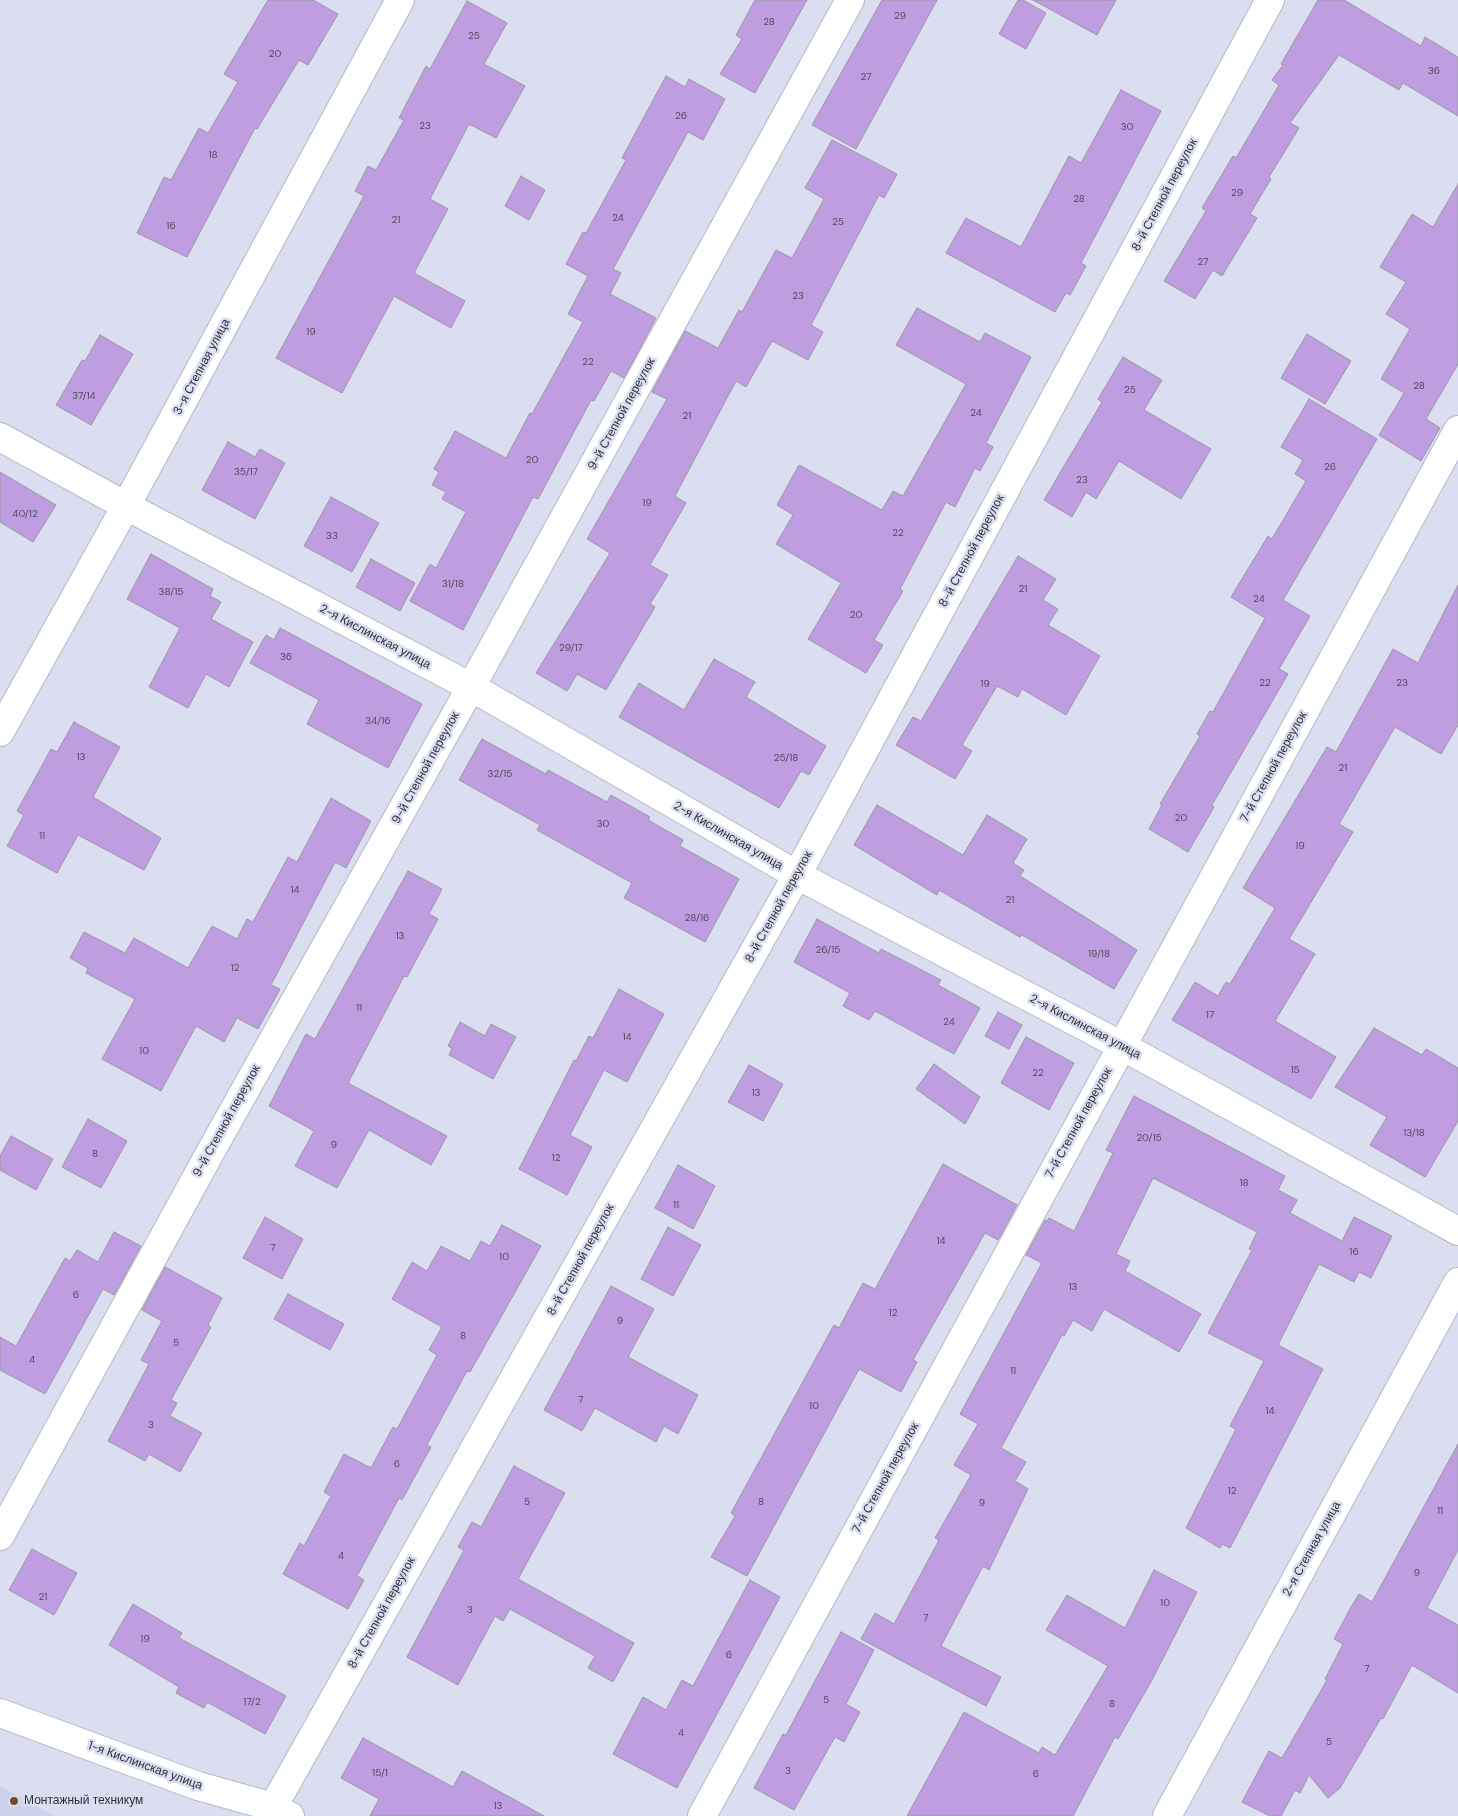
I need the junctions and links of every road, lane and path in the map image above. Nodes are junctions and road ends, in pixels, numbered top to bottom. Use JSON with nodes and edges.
{"nodes":[{"id":1,"x":400,"y":0,"type":"edge"},
{"id":2,"x":850,"y":0,"type":"edge"},
{"id":3,"x":1270,"y":0,"type":"edge"},
{"id":4,"x":1458,"y":430,"type":"edge"},
{"id":5,"x":0,"y":436,"type":"edge"},
{"id":6,"x":126,"y":506,"type":"junction"},
{"id":7,"x":471,"y":687,"type":"junction"},
{"id":8,"x":0,"y":732,"type":"edge"},
{"id":9,"x":797,"y":876,"type":"junction"},
{"id":10,"x":1122,"y":1046,"type":"junction"},
{"id":11,"x":1458,"y":1231,"type":"edge"},
{"id":12,"x":1458,"y":1282,"type":"edge"},
{"id":13,"x":0,"y":1536,"type":"edge"},
{"id":14,"x":0,"y":1712,"type":"edge"},
{"id":15,"x":282,"y":1811,"type":"edge"},
{"id":16,"x":702,"y":1816,"type":"edge"},
{"id":17,"x":1167,"y":1816,"type":"edge"}],
"edges":[{"from":1,"to":6,"type":"street","name":"3-я Степная улица"},
{"from":2,"to":7,"type":"street","name":"9-й Степной переулок"},
{"from":3,"to":9,"type":"street","name":"8-й Степной переулок"},
{"from":4,"to":10,"type":"street","name":"7-й Степной переулок"},
{"from":5,"to":6,"type":"street","name":"2-я Кислинская улица"},
{"from":6,"to":7,"type":"street","name":"2-я Кислинская улица"},
{"from":6,"to":8,"type":"street","name":"3-я Степная улица"},
{"from":7,"to":9,"type":"street","name":"2-я Кислинская улица"},
{"from":7,"to":13,"type":"street","name":"9-й Степной переулок"},
{"from":9,"to":10,"type":"street","name":"2-я Кислинская улица"},
{"from":9,"to":15,"type":"street","name":"8-й Степной переулок"},
{"from":10,"to":11,"type":"street","name":"2-я Кислинская улица"},
{"from":10,"to":16,"type":"street","name":"7-й Степной переулок"},
{"from":12,"to":17,"type":"street","name":"2-я Степная улица"},
{"from":14,"to":15,"type":"street","name":"1-я Кислинская улица"}]}
